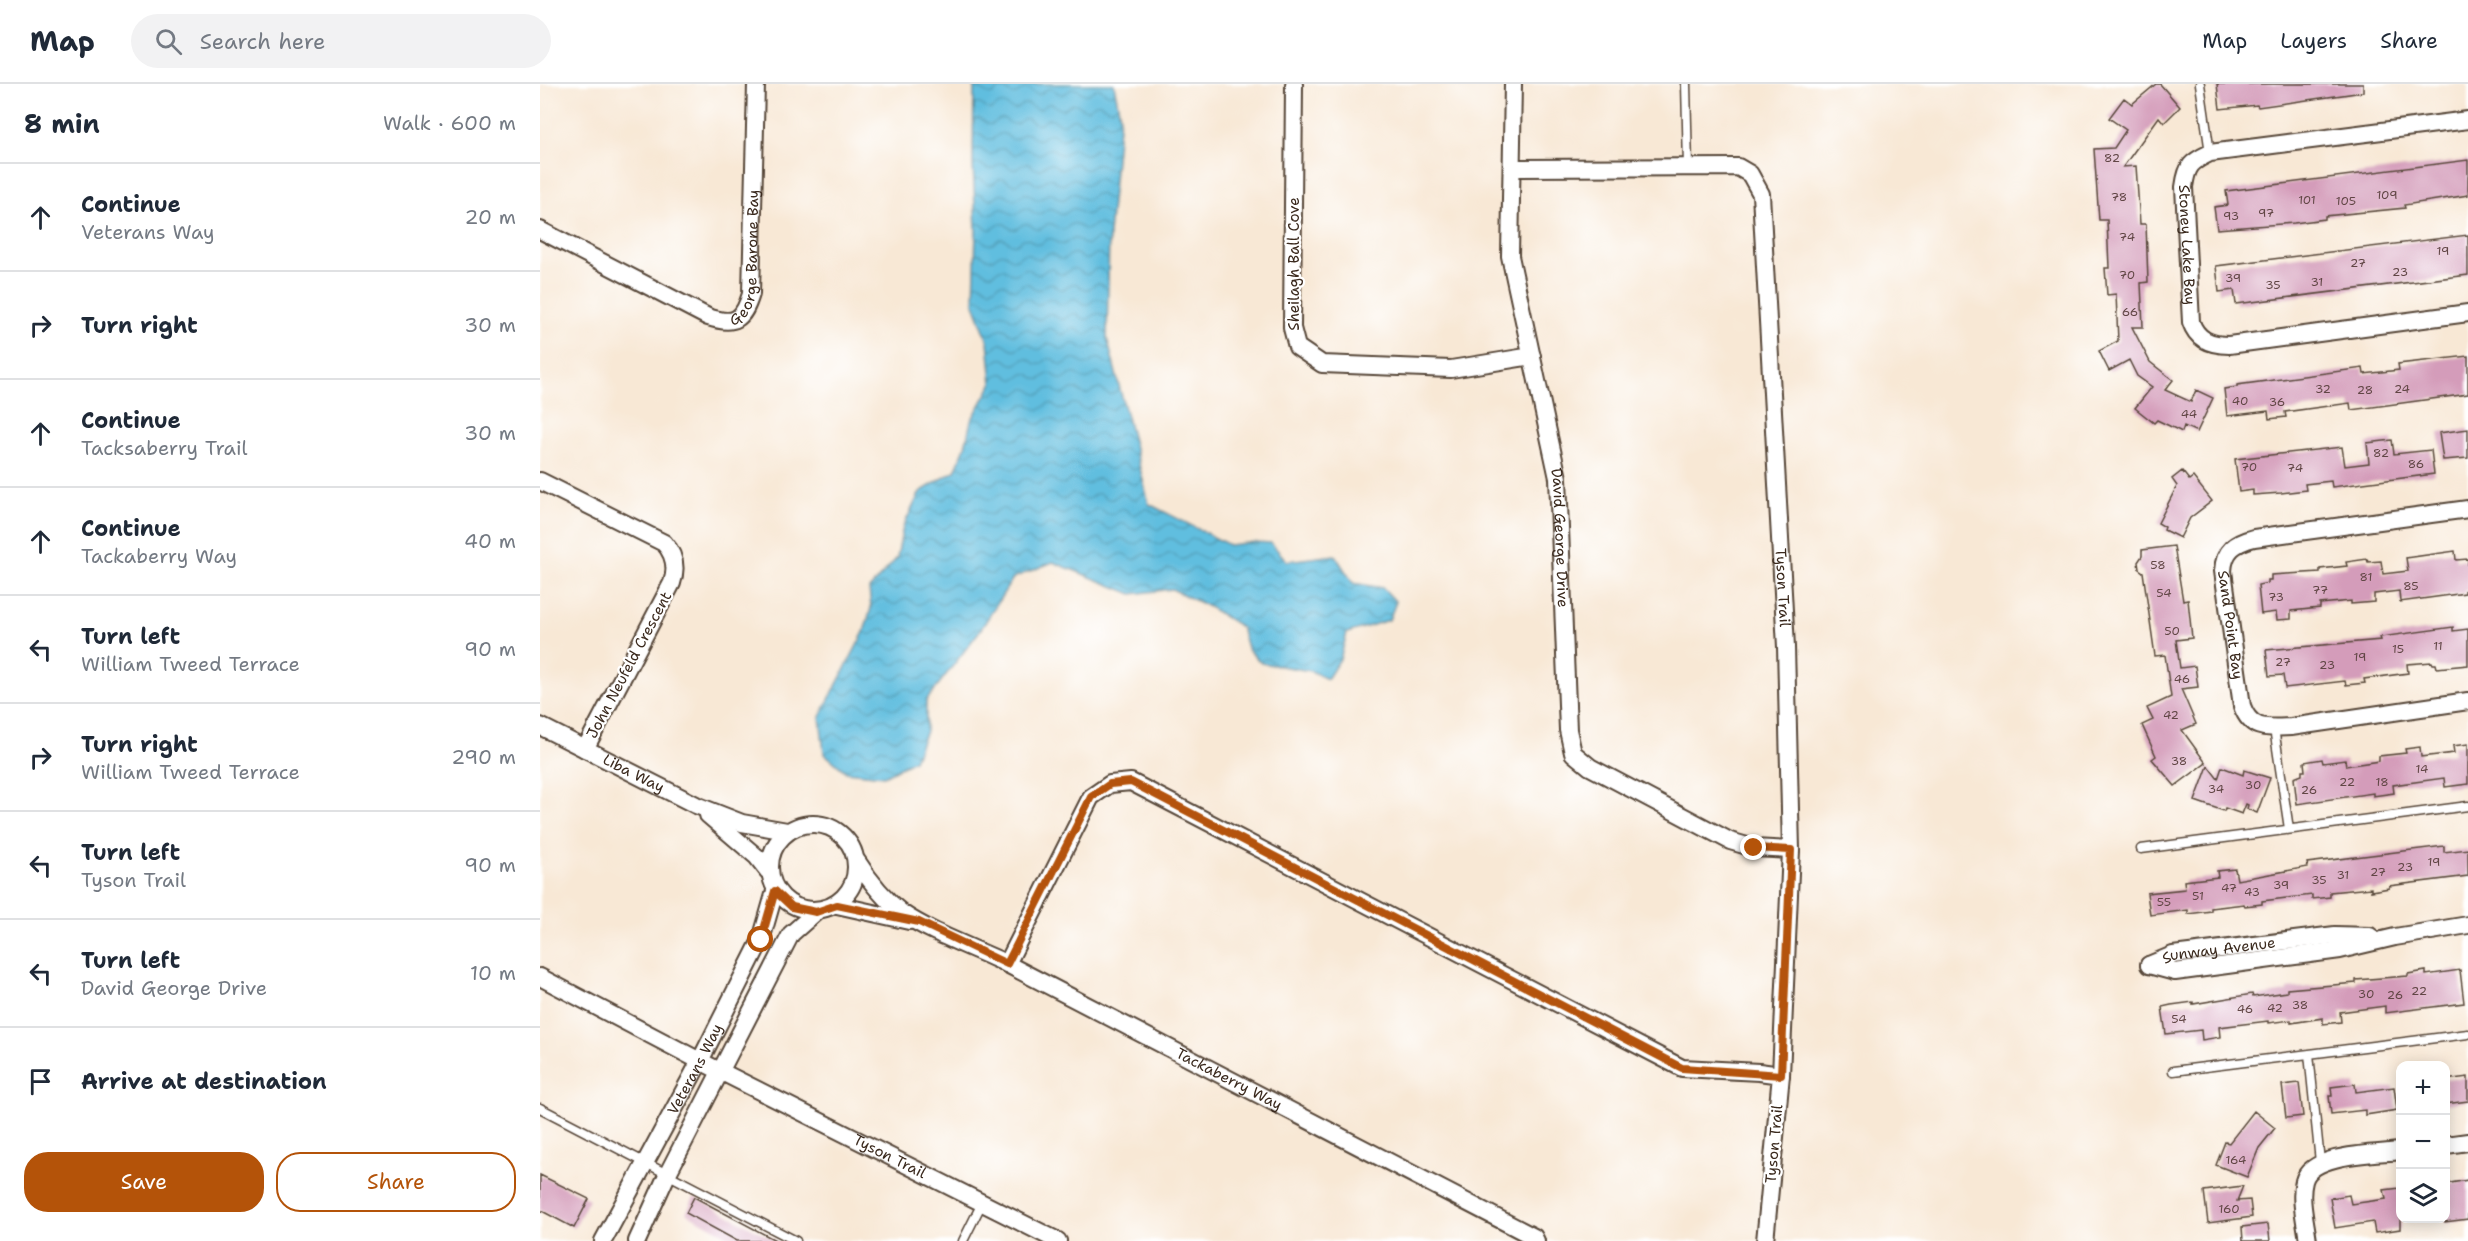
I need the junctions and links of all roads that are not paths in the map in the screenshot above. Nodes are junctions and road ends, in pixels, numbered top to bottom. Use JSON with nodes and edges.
{"nodes":[{"id":1,"x":756,"y":84,"type":"edge"},
{"id":2,"x":1294,"y":84,"type":"edge"},
{"id":3,"x":1513,"y":84,"type":"edge"},
{"id":4,"x":1686,"y":84,"type":"edge"},
{"id":5,"x":2200,"y":84,"type":"edge"},
{"id":6,"x":2468,"y":120,"type":"edge"},
{"id":7,"x":2210,"y":153,"type":"junction"},
{"id":8,"x":1688,"y":167,"type":"junction"},
{"id":9,"x":1513,"y":168,"type":"junction"},
{"id":10,"x":540,"y":230,"type":"edge"},
{"id":11,"x":2468,"y":313,"type":"edge"},
{"id":12,"x":1532,"y":356,"type":"junction"},
{"id":13,"x":540,"y":480,"type":"edge"},
{"id":14,"x":2468,"y":508,"type":"edge"},
{"id":15,"x":2468,"y":701,"type":"edge"},
{"id":16,"x":540,"y":726,"type":"edge"},
{"id":17,"x":2274,"y":728,"type":"junction"},
{"id":18,"x":585,"y":749,"type":"junction"},
{"id":19,"x":696,"y":805,"type":"junction"},
{"id":20,"x":2468,"y":806,"type":"edge"},
{"id":21,"x":2289,"y":829,"type":"junction"},
{"id":22,"x":787,"y":831,"type":"junction"},
{"id":23,"x":2141,"y":849,"type":"dead end"},
{"id":24,"x":1791,"y":850,"type":"junction"},
{"id":25,"x":857,"y":861,"type":"junction"},
{"id":26,"x":768,"y":871,"type":"junction"},
{"id":27,"x":775,"y":891,"type":"junction"},
{"id":28,"x":837,"y":905,"type":"junction"},
{"id":29,"x":816,"y":912,"type":"junction"},
{"id":30,"x":919,"y":922,"type":"junction"},
{"id":31,"x":2468,"y":925,"type":"edge"},
{"id":32,"x":2395,"y":937,"type":"junction"},
{"id":33,"x":1007,"y":964,"type":"junction"},
{"id":34,"x":540,"y":977,"type":"edge"},
{"id":35,"x":2468,"y":1034,"type":"edge"},
{"id":36,"x":2309,"y":1054,"type":"junction"},
{"id":37,"x":700,"y":1061,"type":"junction"},
{"id":38,"x":721,"y":1071,"type":"junction"},
{"id":39,"x":2173,"y":1071,"type":"dead end"},
{"id":40,"x":1781,"y":1075,"type":"junction"},
{"id":41,"x":540,"y":1108,"type":"edge"},
{"id":42,"x":2468,"y":1142,"type":"edge"},
{"id":43,"x":2450,"y":1144,"type":"edge"},
{"id":44,"x":2396,"y":1152,"type":"edge"},
{"id":45,"x":644,"y":1162,"type":"junction"},
{"id":46,"x":2320,"y":1162,"type":"junction"},
{"id":47,"x":667,"y":1175,"type":"junction"},
{"id":48,"x":982,"y":1203,"type":"junction"},
{"id":49,"x":603,"y":1241,"type":"edge"},
{"id":50,"x":637,"y":1241,"type":"edge"},
{"id":51,"x":796,"y":1241,"type":"edge"},
{"id":52,"x":963,"y":1241,"type":"edge"},
{"id":53,"x":1058,"y":1241,"type":"edge"},
{"id":54,"x":1536,"y":1241,"type":"edge"},
{"id":55,"x":1765,"y":1241,"type":"edge"},
{"id":56,"x":2308,"y":1241,"type":"edge"}],
"edges":[{"from":1,"to":10,"type":"street","name":"George Barone Bay"},
{"from":2,"to":12,"type":"street","name":"Sheilagh Ball Cove"},
{"from":3,"to":9,"type":"street","name":"David George Drive"},
{"from":4,"to":8,"type":"lane"},
{"from":5,"to":7,"type":"lane"},
{"from":6,"to":7,"type":"street"},
{"from":7,"to":11,"type":"street","name":"Stoney Lake Bay"},
{"from":8,"to":9,"type":"street","name":"Tyson Trail"},
{"from":8,"to":24,"type":"street","name":"Tyson Trail"},
{"from":9,"to":12,"type":"street","name":"David George Drive"},
{"from":12,"to":24,"type":"street","name":"David George Drive"},
{"from":13,"to":18,"type":"street","name":"John Neufeld Crescent"},
{"from":14,"to":17,"type":"street","name":"Sand Point Bay"},
{"from":15,"to":17,"type":"street","name":"Sand Point Bay"},
{"from":16,"to":18,"type":"street","name":"Liba Way"},
{"from":17,"to":21,"type":"lane"},
{"from":18,"to":19,"type":"street","name":"Liba Way"},
{"from":19,"to":22,"type":"street","name":"Liba Way"},
{"from":19,"to":26,"type":"street","name":"Liba Way"},
{"from":20,"to":21,"type":"lane"},
{"from":21,"to":23,"type":"lane"},
{"from":22,"to":25,"type":"street"},
{"from":22,"to":26,"type":"street"},
{"from":24,"to":40,"type":"street","name":"Tyson Trail"},
{"from":25,"to":28,"type":"street"},
{"from":25,"to":30,"type":"street"},
{"from":26,"to":27,"type":"street"},
{"from":27,"to":29,"type":"street"},
{"from":27,"to":37,"type":"street","name":"Veterans Way"},
{"from":28,"to":29,"type":"street"},
{"from":28,"to":30,"type":"street"},
{"from":29,"to":38,"type":"street","name":"Veterans Way"},
{"from":30,"to":33,"type":"street","name":"Tackaberry Way"},
{"from":31,"to":32,"type":"street","name":"Sunway Avenue"},
{"from":32,"to":32,"type":"street","name":"Sunway Avenue"},
{"from":33,"to":40,"type":"street"},
{"from":33,"to":54,"type":"street","name":"Tackaberry Way"},
{"from":34,"to":37,"type":"street"},
{"from":35,"to":36,"type":"lane"},
{"from":36,"to":39,"type":"lane"},
{"from":36,"to":46,"type":"lane"},
{"from":37,"to":38,"type":"street"},
{"from":37,"to":45,"type":"street","name":"Veterans Way"},
{"from":38,"to":47,"type":"street","name":"Veterans Way"},
{"from":38,"to":48,"type":"street","name":"Tyson Trail"},
{"from":40,"to":55,"type":"street","name":"Tyson Trail"},
{"from":41,"to":45,"type":"lane"},
{"from":42,"to":43,"type":"street"},
{"from":44,"to":46,"type":"street"},
{"from":45,"to":47,"type":"lane"},
{"from":45,"to":49,"type":"street","name":"Veterans Way"},
{"from":46,"to":56,"type":"street"},
{"from":47,"to":50,"type":"street","name":"Veterans Way"},
{"from":47,"to":51,"type":"lane"},
{"from":48,"to":52,"type":"lane"},
{"from":48,"to":53,"type":"street","name":"Tyson Trail"}]}
